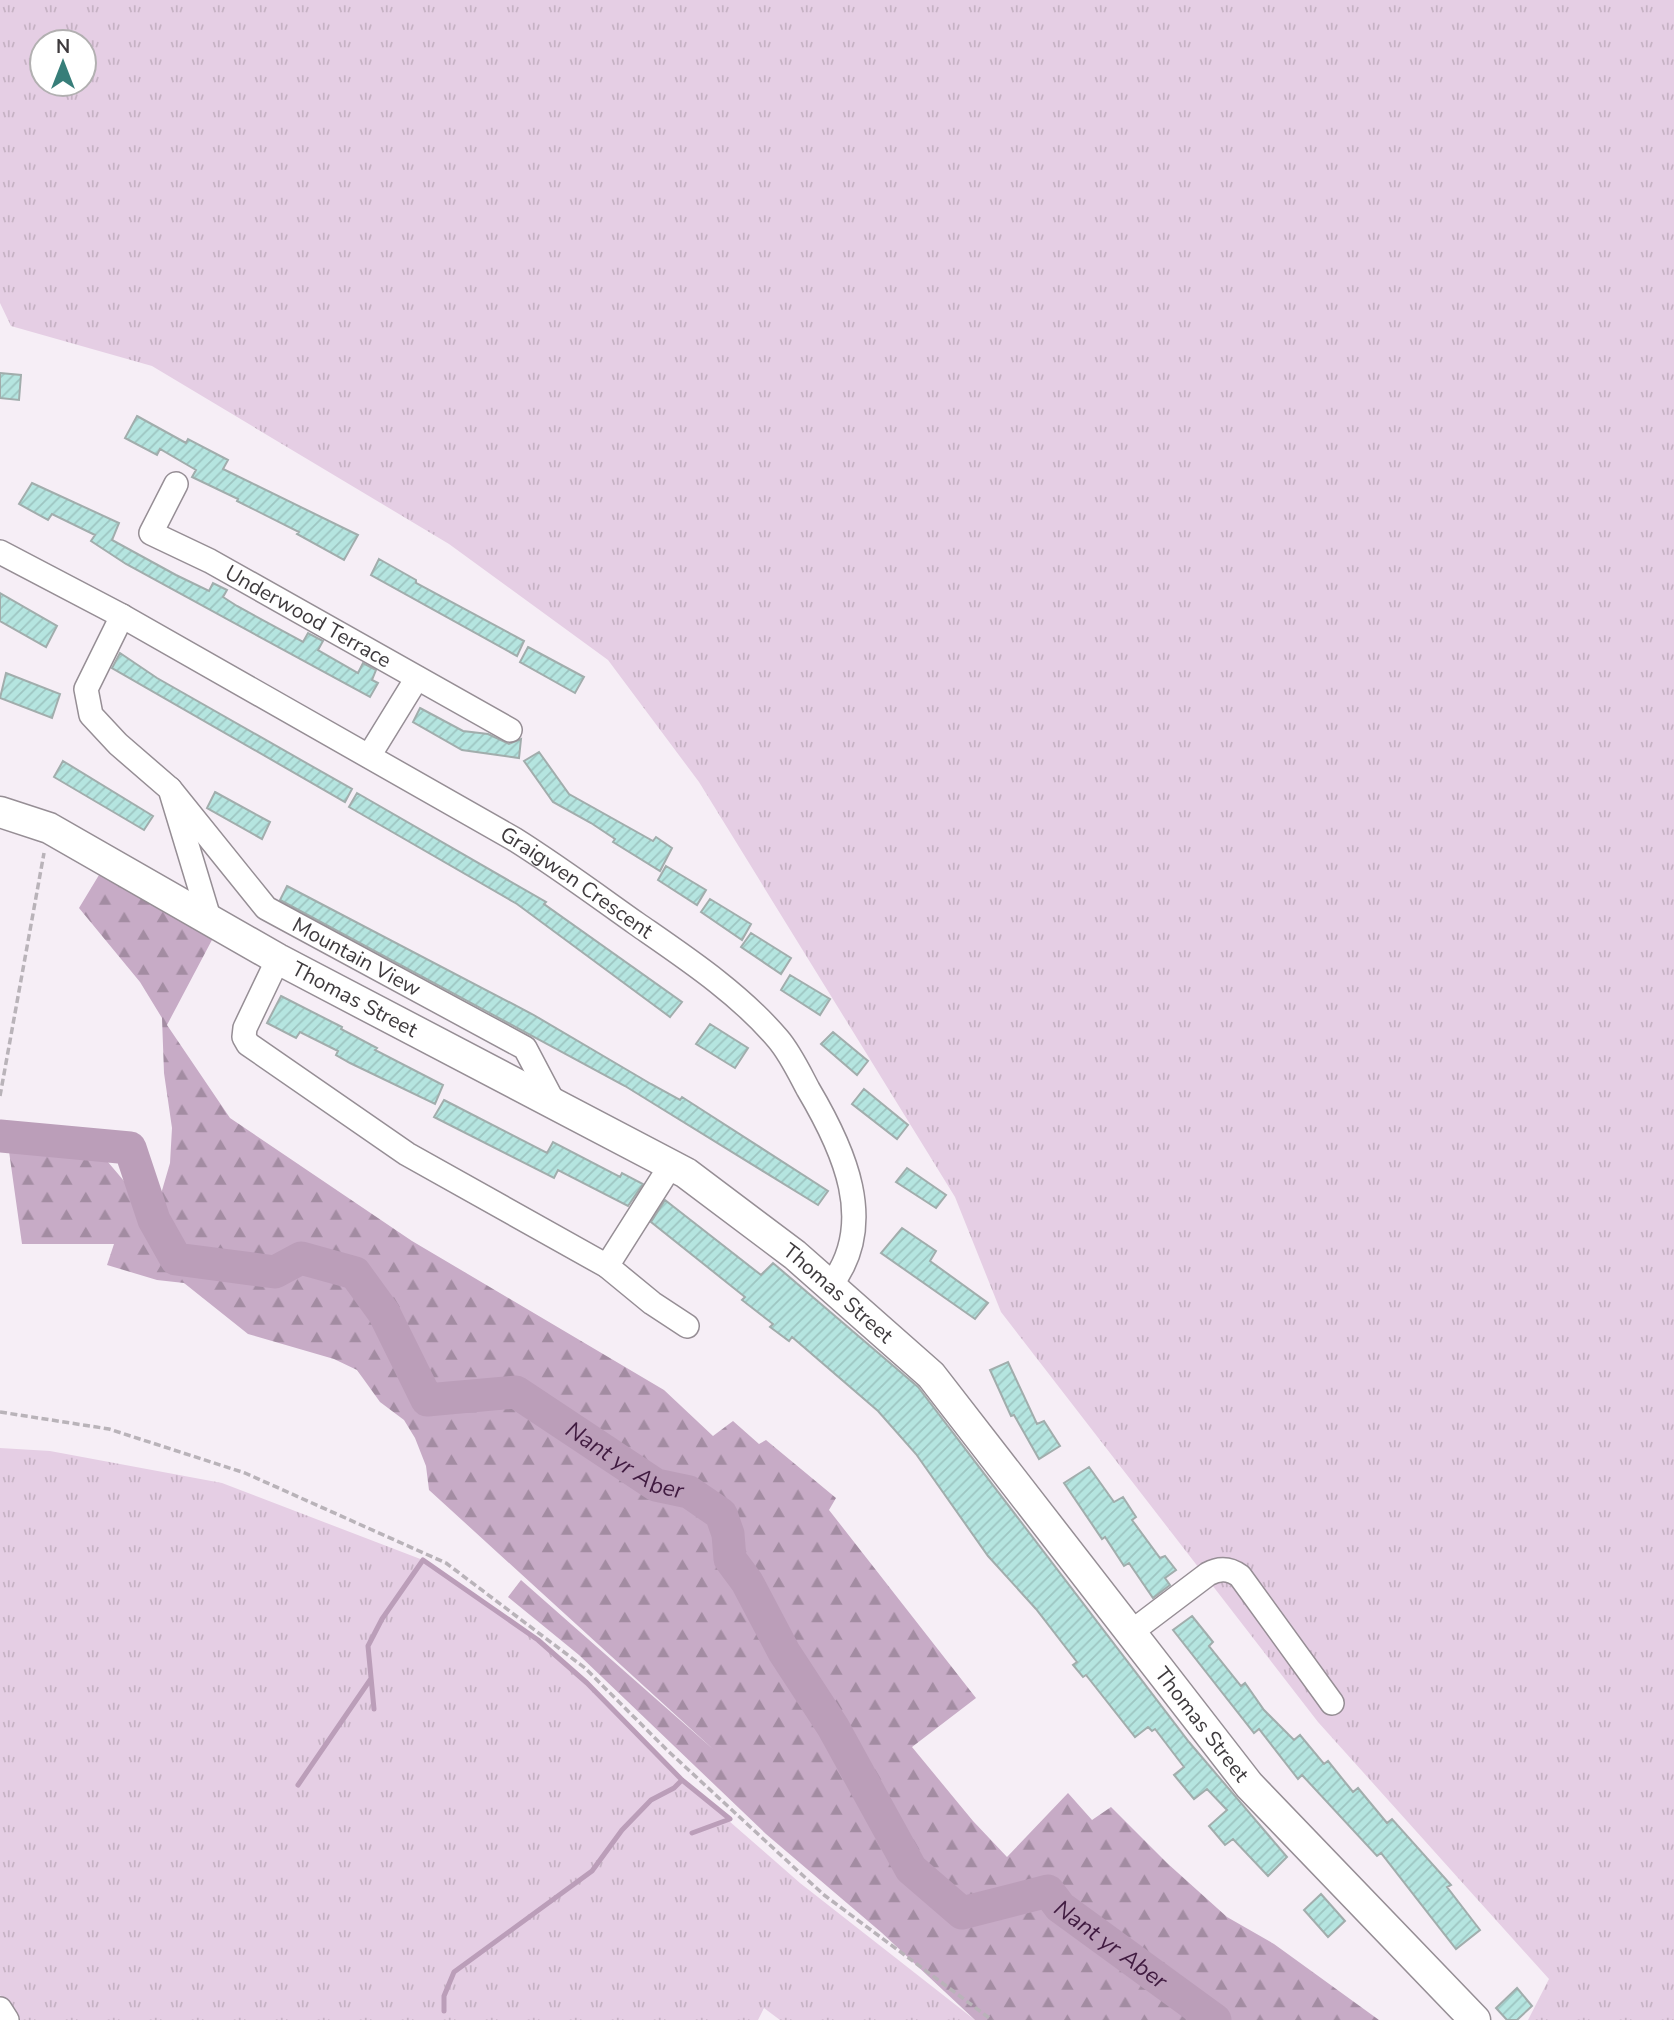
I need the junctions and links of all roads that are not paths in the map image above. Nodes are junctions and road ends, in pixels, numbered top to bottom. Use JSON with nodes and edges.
{"nodes":[{"id":1,"x":176,"y":484,"type":"dead end"},
{"id":2,"x":0,"y":552,"type":"edge"},
{"id":3,"x":122,"y":616,"type":"junction"},
{"id":4,"x":417,"y":678,"type":"junction"},
{"id":5,"x":510,"y":730,"type":"dead end"},
{"id":6,"x":369,"y":756,"type":"junction"},
{"id":7,"x":170,"y":789,"type":"junction"},
{"id":8,"x":0,"y":812,"type":"edge"},
{"id":9,"x":210,"y":921,"type":"junction"},
{"id":10,"x":278,"y":959,"type":"junction"},
{"id":11,"x":555,"y":1105,"type":"junction"},
{"id":12,"x":671,"y":1165,"type":"junction"},
{"id":13,"x":607,"y":1266,"type":"junction"},
{"id":14,"x":830,"y":1286,"type":"junction"},
{"id":15,"x":687,"y":1326,"type":"dead end"},
{"id":16,"x":1130,"y":1633,"type":"junction"},
{"id":17,"x":1332,"y":1703,"type":"dead end"},
{"id":18,"x":0,"y":2008,"type":"edge"},
{"id":19,"x":7,"y":2020,"type":"edge"},
{"id":20,"x":1475,"y":2020,"type":"edge"}],
"edges":[{"from":1,"to":4,"type":"street","name":"Underwood Terrace"},
{"from":2,"to":3,"type":"street","name":"Graigwen Crescent"},
{"from":3,"to":6,"type":"street","name":"Graigwen Crescent"},
{"from":3,"to":7,"type":"street","name":"Mountain View"},
{"from":4,"to":5,"type":"street","name":"Underwood Terrace"},
{"from":4,"to":6,"type":"street"},
{"from":6,"to":14,"type":"street","name":"Graigwen Crescent"},
{"from":7,"to":9,"type":"street"},
{"from":7,"to":11,"type":"street","name":"Mountain View"},
{"from":8,"to":9,"type":"main road","name":"Thomas Street"},
{"from":9,"to":10,"type":"main road","name":"Thomas Street"},
{"from":10,"to":11,"type":"main road","name":"Thomas Street"},
{"from":10,"to":13,"type":"street"},
{"from":11,"to":12,"type":"main road","name":"Thomas Street"},
{"from":12,"to":13,"type":"street"},
{"from":12,"to":14,"type":"main road","name":"Thomas Street"},
{"from":13,"to":15,"type":"street"},
{"from":14,"to":16,"type":"main road","name":"Thomas Street"},
{"from":16,"to":17,"type":"street"},
{"from":16,"to":20,"type":"main road","name":"Thomas Street"},
{"from":18,"to":19,"type":"street"}]}
